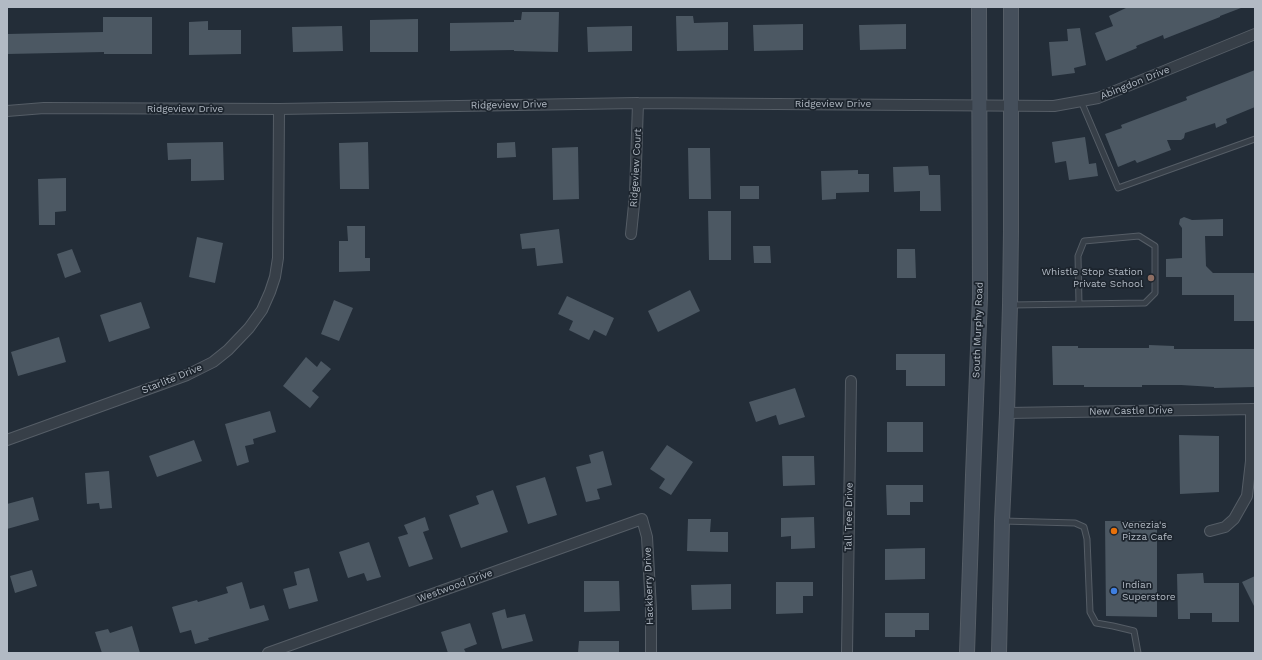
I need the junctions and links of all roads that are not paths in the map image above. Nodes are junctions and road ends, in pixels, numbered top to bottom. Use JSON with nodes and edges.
{"nodes":[{"id":1,"x":979,"y":7,"type":"edge"},
{"id":2,"x":1011,"y":7,"type":"edge"},
{"id":3,"x":1255,"y":34,"type":"edge"},
{"id":4,"x":1081,"y":101,"type":"junction"},
{"id":5,"x":638,"y":102,"type":"junction"},
{"id":6,"x":979,"y":105,"type":"junction"},
{"id":7,"x":1010,"y":106,"type":"junction"},
{"id":8,"x":278,"y":109,"type":"junction"},
{"id":9,"x":7,"y":111,"type":"edge"},
{"id":10,"x":1255,"y":139,"type":"edge"},
{"id":11,"x":631,"y":234,"type":"dead end"},
{"id":12,"x":1080,"y":304,"type":"junction"},
{"id":13,"x":1010,"y":305,"type":"junction"},
{"id":14,"x":851,"y":381,"type":"dead end"},
{"id":15,"x":1253,"y":409,"type":"edge"},
{"id":16,"x":1007,"y":413,"type":"junction"},
{"id":17,"x":7,"y":440,"type":"edge"},
{"id":18,"x":642,"y":519,"type":"joint"},
{"id":19,"x":1002,"y":521,"type":"junction"},
{"id":20,"x":1210,"y":531,"type":"dead end"},
{"id":21,"x":268,"y":653,"type":"edge"},
{"id":22,"x":651,"y":653,"type":"edge"},
{"id":23,"x":847,"y":653,"type":"edge"},
{"id":24,"x":967,"y":653,"type":"edge"},
{"id":25,"x":999,"y":653,"type":"edge"},
{"id":26,"x":1138,"y":653,"type":"edge"}],
"edges":[{"from":1,"to":6,"type":"main road","name":"South Murphy Road"},
{"from":2,"to":7,"type":"main road"},
{"from":3,"to":4,"type":"street","name":"Abingdon Drive"},
{"from":4,"to":7,"type":"street","name":"Abingdon Drive"},
{"from":4,"to":10,"type":"lane"},
{"from":5,"to":6,"type":"street","name":"Ridgeview Drive"},
{"from":5,"to":8,"type":"street","name":"Ridgeview Drive"},
{"from":5,"to":11,"type":"street","name":"Ridgeview Court"},
{"from":6,"to":7,"type":"street","name":"Ridgeview Drive"},
{"from":6,"to":24,"type":"main road","name":"South Murphy Road"},
{"from":7,"to":13,"type":"main road"},
{"from":8,"to":9,"type":"street","name":"Ridgeview Drive"},
{"from":8,"to":17,"type":"street","name":"Starlite Drive"},
{"from":12,"to":12,"type":"lane"},
{"from":12,"to":13,"type":"lane"},
{"from":13,"to":16,"type":"main road"},
{"from":14,"to":23,"type":"street","name":"Tall Tree Drive"},
{"from":15,"to":16,"type":"street","name":"New Castle Drive"},
{"from":15,"to":20,"type":"street"},
{"from":16,"to":19,"type":"main road"},
{"from":18,"to":21,"type":"street","name":"Westwood Drive"},
{"from":18,"to":22,"type":"street","name":"Hackberry Drive"},
{"from":19,"to":25,"type":"main road"},
{"from":19,"to":26,"type":"lane"}]}
